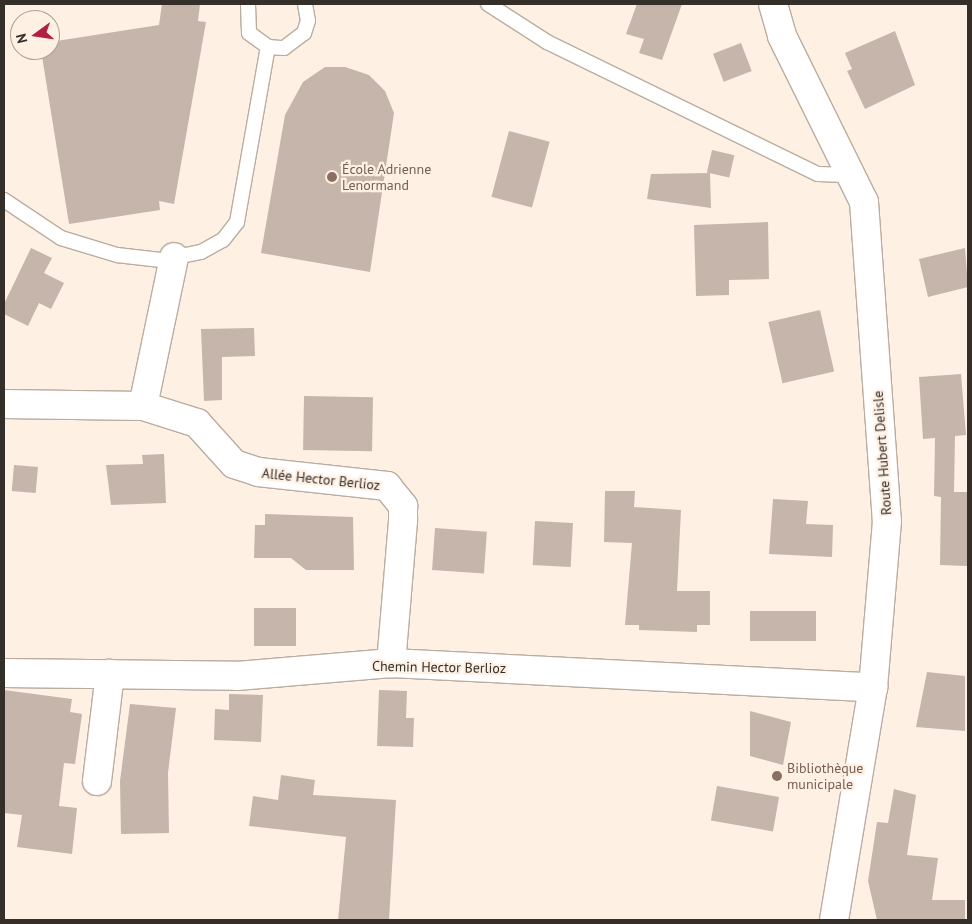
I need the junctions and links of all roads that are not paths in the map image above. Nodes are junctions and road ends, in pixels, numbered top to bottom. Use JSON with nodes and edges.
{"nodes":[{"id":1,"x":248,"y":4,"type":"edge"},
{"id":2,"x":305,"y":4,"type":"edge"},
{"id":3,"x":488,"y":4,"type":"edge"},
{"id":4,"x":773,"y":4,"type":"edge"},
{"id":5,"x":268,"y":48,"type":"junction"},
{"id":6,"x":854,"y":175,"type":"junction"},
{"id":7,"x":4,"y":200,"type":"edge"},
{"id":8,"x":174,"y":257,"type":"junction"},
{"id":9,"x":4,"y":404,"type":"edge"},
{"id":10,"x":143,"y":406,"type":"junction"},
{"id":11,"x":391,"y":664,"type":"junction"},
{"id":12,"x":4,"y":673,"type":"edge"},
{"id":13,"x":110,"y":674,"type":"junction"},
{"id":14,"x":874,"y":687,"type":"junction"},
{"id":15,"x":97,"y":781,"type":"dead end"},
{"id":16,"x":834,"y":920,"type":"edge"}],
"edges":[{"from":1,"to":5,"type":"lane"},
{"from":2,"to":5,"type":"lane"},
{"from":3,"to":6,"type":"lane"},
{"from":4,"to":6,"type":"street","name":"Route Hubert Delisle"},
{"from":5,"to":8,"type":"lane"},
{"from":6,"to":14,"type":"street","name":"Route Hubert Delisle"},
{"from":7,"to":8,"type":"lane"},
{"from":8,"to":10,"type":"street"},
{"from":9,"to":10,"type":"street","name":"Allée Hector Berlioz"},
{"from":10,"to":11,"type":"street","name":"Allée Hector Berlioz"},
{"from":11,"to":13,"type":"street","name":"Chemin Hector Berlioz"},
{"from":11,"to":14,"type":"street","name":"Chemin Hector Berlioz"},
{"from":12,"to":13,"type":"street","name":"Chemin Hector Berlioz"},
{"from":13,"to":15,"type":"street"},
{"from":14,"to":16,"type":"street","name":"Route Hubert Delisle"}]}
